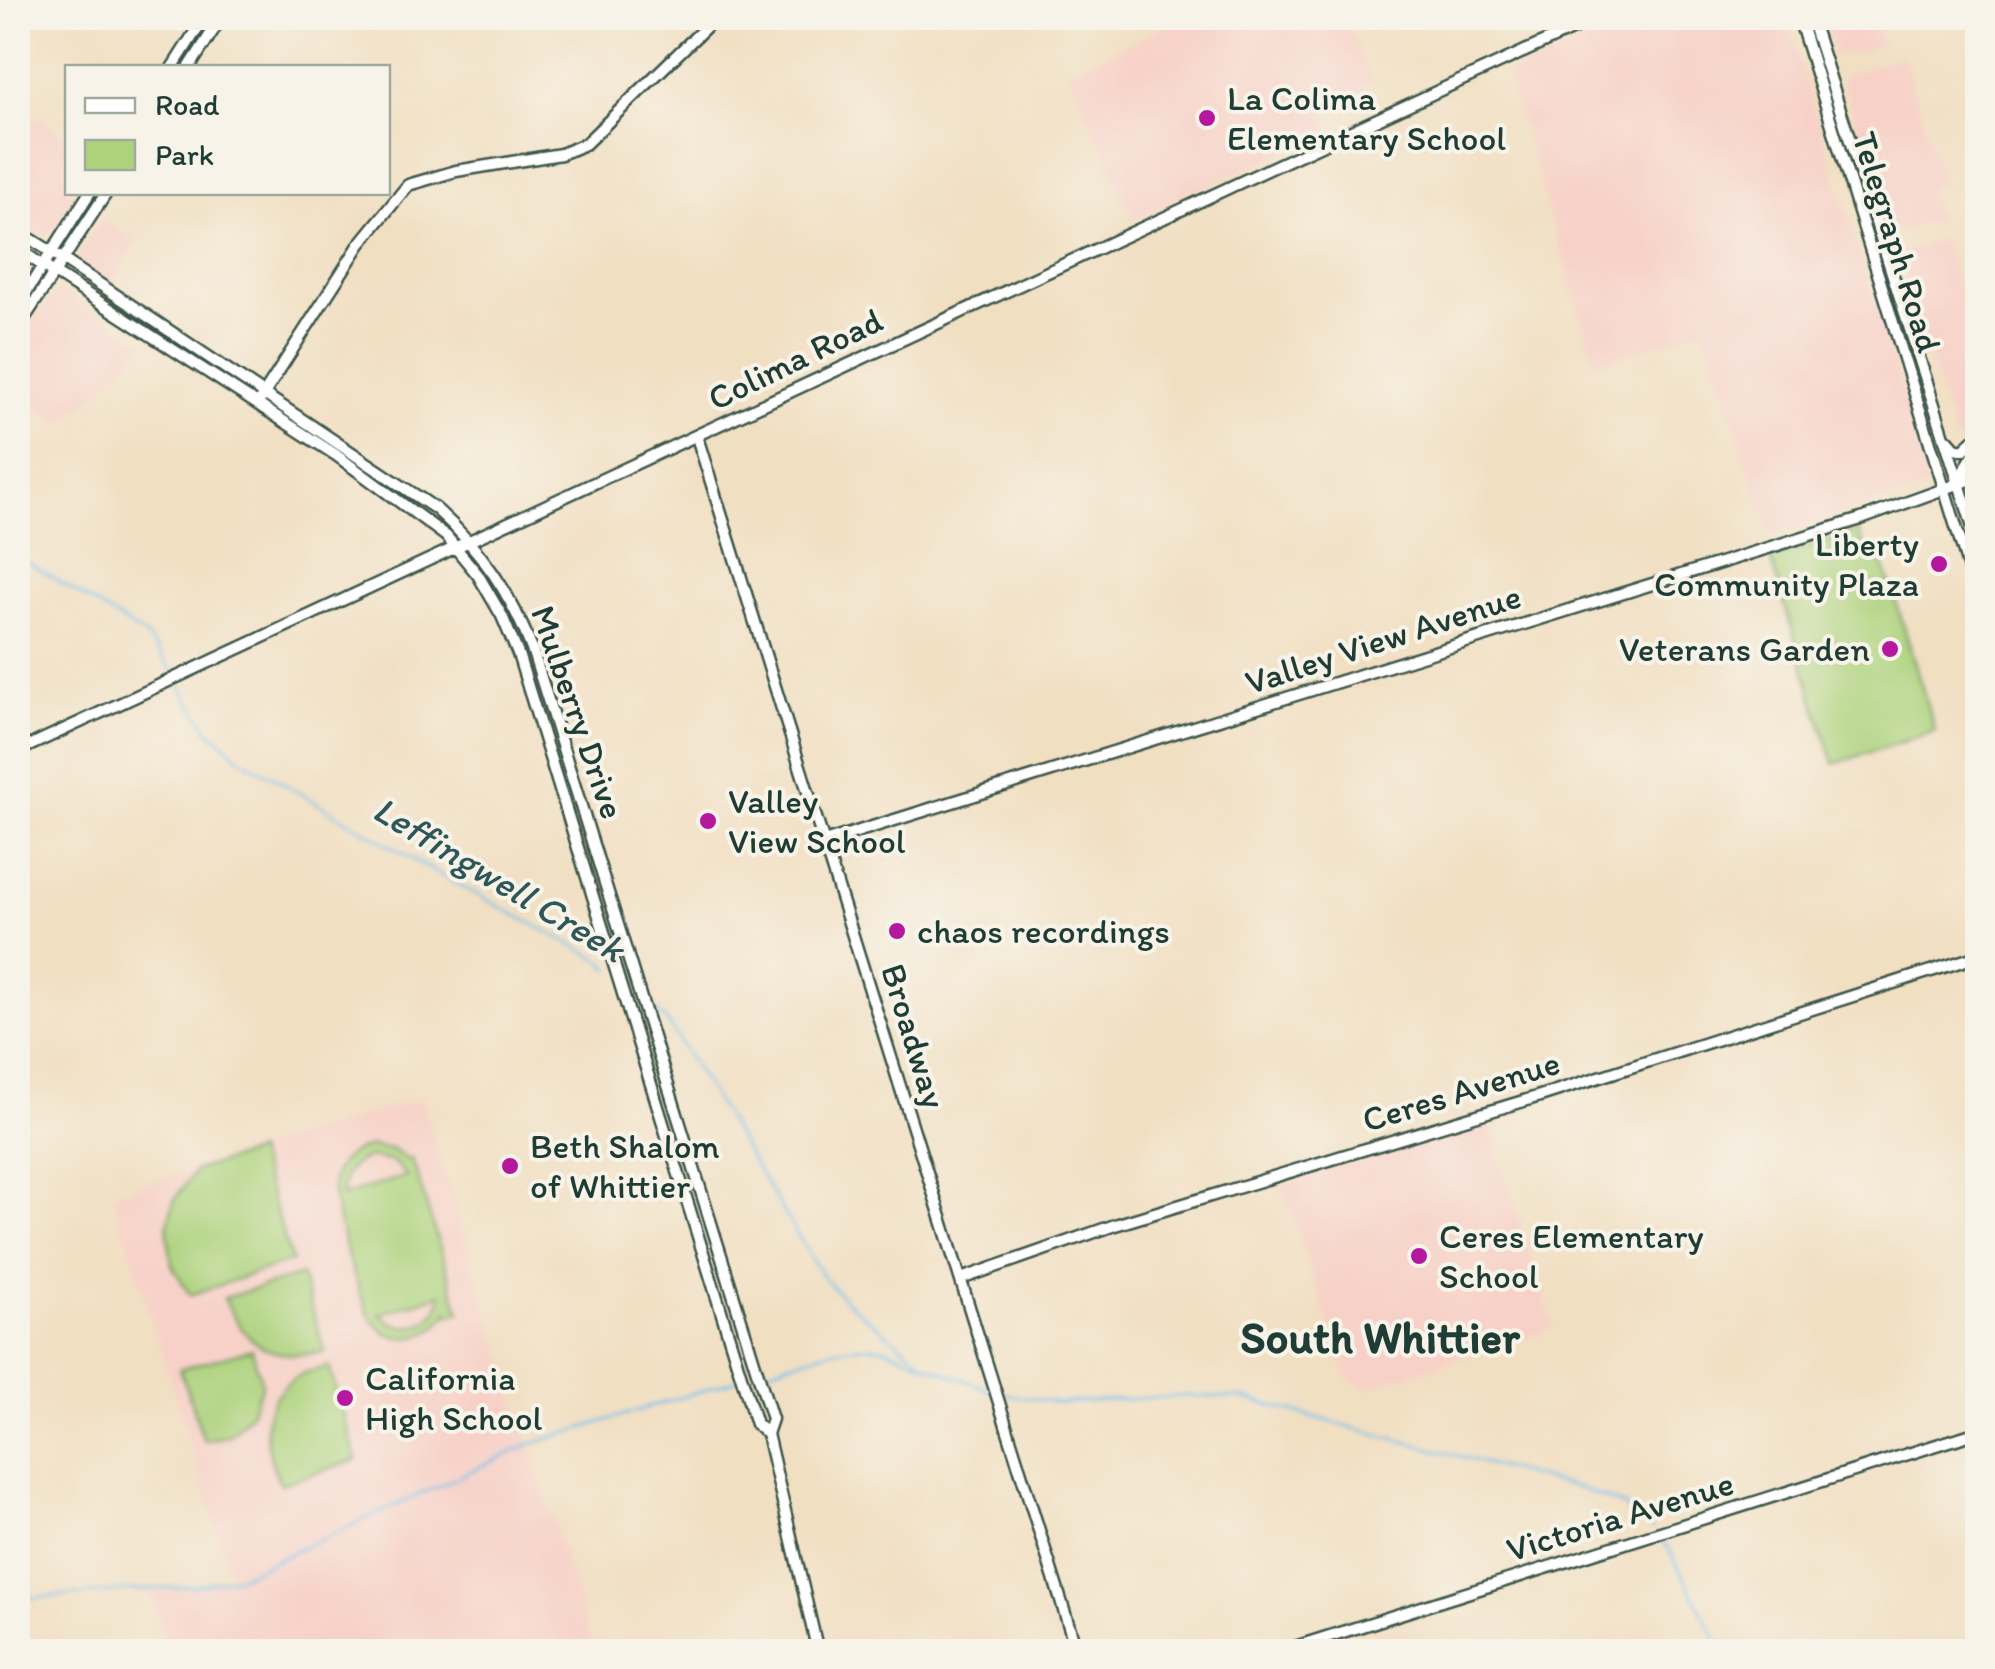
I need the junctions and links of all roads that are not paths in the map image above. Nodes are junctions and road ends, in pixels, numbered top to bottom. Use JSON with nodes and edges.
{"nodes":[{"id":1,"x":204,"y":18,"type":"edge"},
{"id":2,"x":222,"y":18,"type":"edge"},
{"id":3,"x":716,"y":18,"type":"edge"},
{"id":4,"x":1597,"y":18,"type":"edge"},
{"id":5,"x":1799,"y":18,"type":"edge"},
{"id":6,"x":1811,"y":18,"type":"edge"},
{"id":7,"x":174,"y":65,"type":"edge"},
{"id":8,"x":191,"y":65,"type":"edge"},
{"id":9,"x":88,"y":195,"type":"edge"},
{"id":10,"x":105,"y":195,"type":"edge"},
{"id":11,"x":18,"y":231,"type":"edge"},
{"id":12,"x":18,"y":249,"type":"edge"},
{"id":13,"x":50,"y":251,"type":"junction"},
{"id":14,"x":63,"y":260,"type":"junction"},
{"id":15,"x":42,"y":265,"type":"junction"},
{"id":16,"x":54,"y":272,"type":"junction"},
{"id":17,"x":18,"y":305,"type":"edge"},
{"id":18,"x":18,"y":328,"type":"edge"},
{"id":19,"x":264,"y":393,"type":"junction"},
{"id":20,"x":257,"y":405,"type":"junction"},
{"id":21,"x":1942,"y":430,"type":"junction"},
{"id":22,"x":1978,"y":436,"type":"edge"},
{"id":23,"x":697,"y":437,"type":"junction"},
{"id":24,"x":1978,"y":448,"type":"edge"},
{"id":25,"x":1978,"y":468,"type":"edge"},
{"id":26,"x":1957,"y":482,"type":"junction"},
{"id":27,"x":1944,"y":490,"type":"junction"},
{"id":28,"x":470,"y":542,"type":"junction"},
{"id":29,"x":1978,"y":543,"type":"edge"},
{"id":30,"x":456,"y":548,"type":"junction"},
{"id":31,"x":1978,"y":598,"type":"edge"},
{"id":32,"x":18,"y":751,"type":"edge"},
{"id":33,"x":824,"y":842,"type":"junction"},
{"id":34,"x":1978,"y":956,"type":"edge"},
{"id":35,"x":659,"y":1108,"type":"junction"},
{"id":36,"x":695,"y":1166,"type":"junction"},
{"id":37,"x":961,"y":1279,"type":"junction"},
{"id":38,"x":1978,"y":1432,"type":"edge"},
{"id":39,"x":766,"y":1434,"type":"junction"},
{"id":40,"x":818,"y":1652,"type":"edge"},
{"id":41,"x":1077,"y":1652,"type":"edge"},
{"id":42,"x":1280,"y":1652,"type":"edge"}],
"edges":[{"from":1,"to":7,"type":"main road"},
{"from":2,"to":8,"type":"main road"},
{"from":3,"to":19,"type":"main road"},
{"from":4,"to":23,"type":"main road","name":"Colima Road"},
{"from":5,"to":27,"type":"main road","name":"Telegraph Road"},
{"from":6,"to":21,"type":"main road","name":"Telegraph Road"},
{"from":9,"to":13,"type":"main road"},
{"from":10,"to":14,"type":"main road"},
{"from":11,"to":13,"type":"main road","name":"Mulberry Drive"},
{"from":12,"to":15,"type":"main road","name":"Mulberry Drive"},
{"from":13,"to":14,"type":"main road","name":"Mulberry Drive"},
{"from":13,"to":15,"type":"main road"},
{"from":14,"to":16,"type":"main road"},
{"from":14,"to":19,"type":"main road","name":"Mulberry Drive"},
{"from":15,"to":16,"type":"main road","name":"Mulberry Drive"},
{"from":15,"to":17,"type":"main road"},
{"from":16,"to":18,"type":"main road"},
{"from":16,"to":20,"type":"main road","name":"Mulberry Drive"},
{"from":19,"to":20,"type":"main road"},
{"from":19,"to":28,"type":"main road","name":"Mulberry Drive"},
{"from":20,"to":30,"type":"main road","name":"Mulberry Drive"},
{"from":21,"to":22,"type":"main road"},
{"from":21,"to":26,"type":"main road","name":"Telegraph Road"},
{"from":23,"to":28,"type":"main road","name":"Colima Road"},
{"from":23,"to":33,"type":"main road","name":"Broadway"},
{"from":24,"to":26,"type":"main road","name":"Valley View Avenue"},
{"from":25,"to":26,"type":"main road","name":"Valley View Avenue"},
{"from":26,"to":27,"type":"main road","name":"Valley View Avenue"},
{"from":26,"to":29,"type":"main road","name":"Telegraph Road"},
{"from":27,"to":31,"type":"main road","name":"Telegraph Road"},
{"from":27,"to":33,"type":"main road","name":"Valley View Avenue"},
{"from":28,"to":30,"type":"main road","name":"Colima Road"},
{"from":28,"to":36,"type":"main road","name":"Mulberry Drive"},
{"from":30,"to":32,"type":"main road","name":"Colima Road"},
{"from":30,"to":35,"type":"main road","name":"Mulberry Drive"},
{"from":33,"to":37,"type":"main road","name":"Broadway"},
{"from":34,"to":37,"type":"main road","name":"Ceres Avenue"},
{"from":35,"to":36,"type":"main road"},
{"from":35,"to":39,"type":"main road","name":"Mulberry Drive"},
{"from":36,"to":39,"type":"main road","name":"Mulberry Drive"},
{"from":37,"to":41,"type":"main road","name":"Broadway"},
{"from":38,"to":42,"type":"main road","name":"Victoria Avenue"},
{"from":39,"to":40,"type":"main road","name":"Mulberry Drive"}]}
